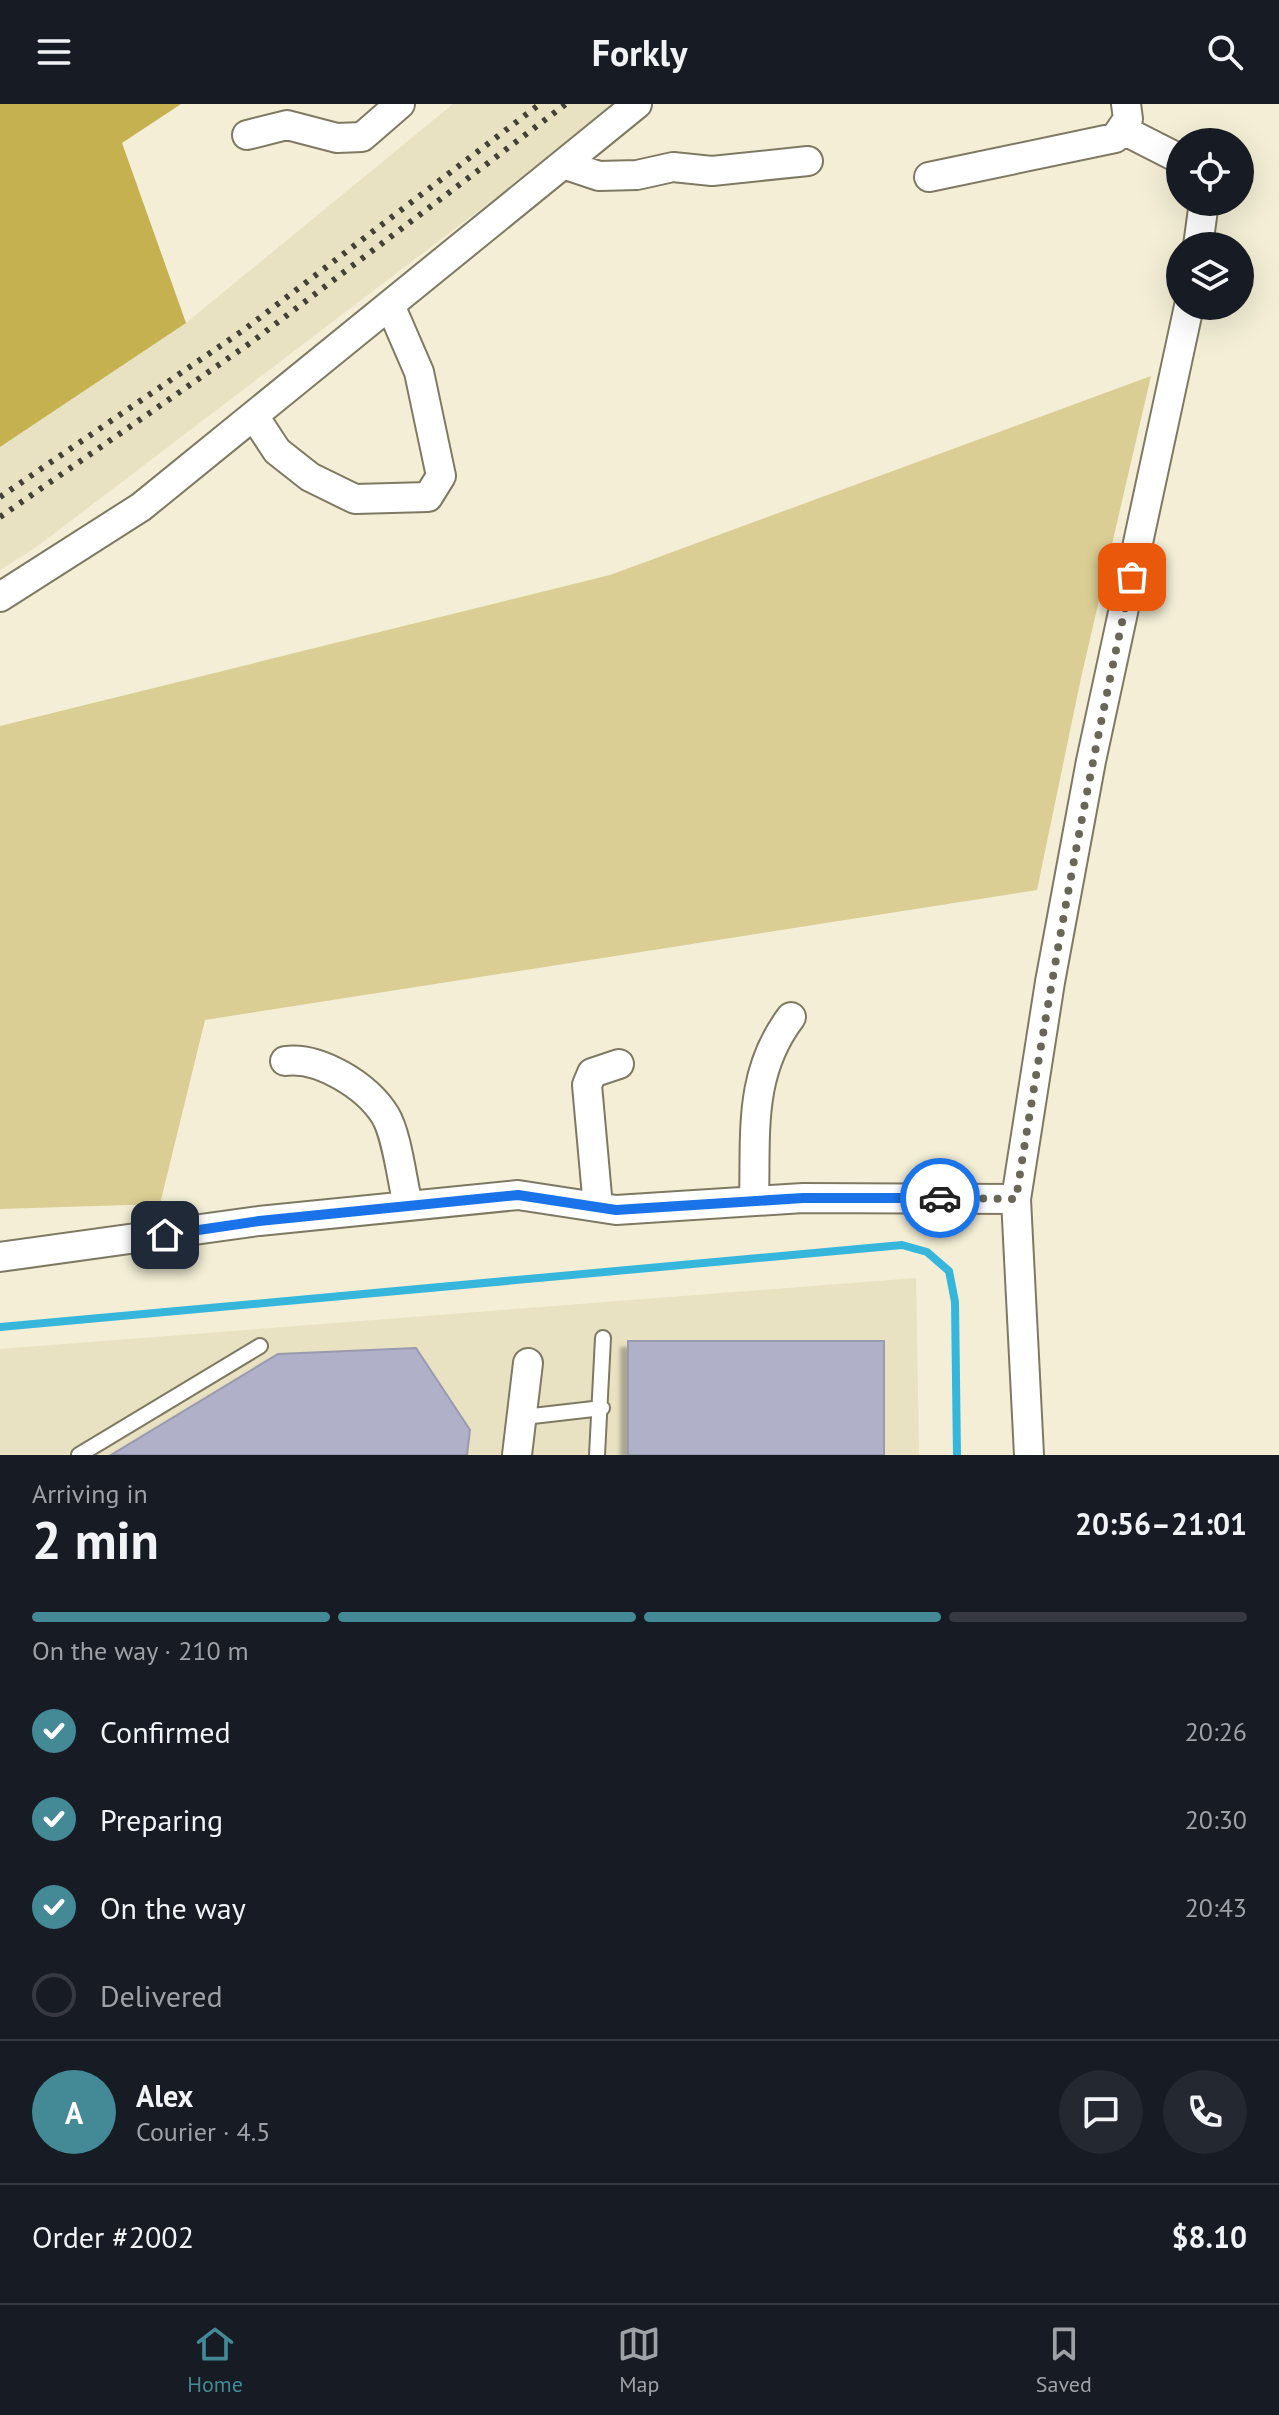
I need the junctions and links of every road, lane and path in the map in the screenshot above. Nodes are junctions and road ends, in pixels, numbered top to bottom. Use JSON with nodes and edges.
{"nodes":[{"id":1,"x":400,"y":104,"type":"edge"},
{"id":2,"x":637,"y":104,"type":"edge"},
{"id":3,"x":1124,"y":117,"type":"edge"},
{"id":4,"x":247,"y":135,"type":"dead end"},
{"id":5,"x":1166,"y":148,"type":"edge"},
{"id":6,"x":808,"y":161,"type":"dead end"},
{"id":7,"x":563,"y":164,"type":"junction"},
{"id":8,"x":929,"y":177,"type":"dead end"},
{"id":9,"x":390,"y":305,"type":"junction"},
{"id":10,"x":1186,"y":320,"type":"edge"},
{"id":11,"x":254,"y":416,"type":"junction"},
{"id":12,"x":0,"y":597,"type":"edge"},
{"id":13,"x":791,"y":1017,"type":"dead end"},
{"id":14,"x":285,"y":1061,"type":"dead end"},
{"id":15,"x":619,"y":1064,"type":"dead end"},
{"id":16,"x":1016,"y":1199,"type":"junction"},
{"id":17,"x":754,"y":1201,"type":"junction"},
{"id":18,"x":408,"y":1205,"type":"junction"},
{"id":19,"x":598,"y":1207,"type":"junction"},
{"id":20,"x":0,"y":1257,"type":"edge"},
{"id":21,"x":603,"y":1338,"type":"dead end"},
{"id":22,"x":260,"y":1346,"type":"dead end"},
{"id":23,"x":528,"y":1363,"type":"dead end"},
{"id":24,"x":602,"y":1408,"type":"junction"},
{"id":25,"x":524,"y":1417,"type":"junction"},
{"id":26,"x":79,"y":1455,"type":"edge"},
{"id":27,"x":517,"y":1455,"type":"edge"},
{"id":28,"x":597,"y":1455,"type":"edge"},
{"id":29,"x":1029,"y":1455,"type":"edge"}],
"edges":[{"from":1,"to":4,"type":"street"},
{"from":2,"to":7,"type":"street"},
{"from":3,"to":5,"type":"street"},
{"from":3,"to":8,"type":"street"},
{"from":6,"to":7,"type":"street"},
{"from":7,"to":9,"type":"street"},
{"from":9,"to":11,"type":"street"},
{"from":9,"to":11,"type":"street"},
{"from":10,"to":16,"type":"street"},
{"from":11,"to":12,"type":"street"},
{"from":13,"to":17,"type":"street"},
{"from":14,"to":18,"type":"street"},
{"from":15,"to":19,"type":"street"},
{"from":16,"to":17,"type":"street"},
{"from":16,"to":29,"type":"street"},
{"from":17,"to":19,"type":"street"},
{"from":18,"to":19,"type":"street"},
{"from":18,"to":20,"type":"street"},
{"from":21,"to":24,"type":"lane"},
{"from":22,"to":26,"type":"lane"},
{"from":23,"to":25,"type":"street"},
{"from":24,"to":25,"type":"lane"},
{"from":24,"to":28,"type":"lane"},
{"from":25,"to":27,"type":"street"}]}
